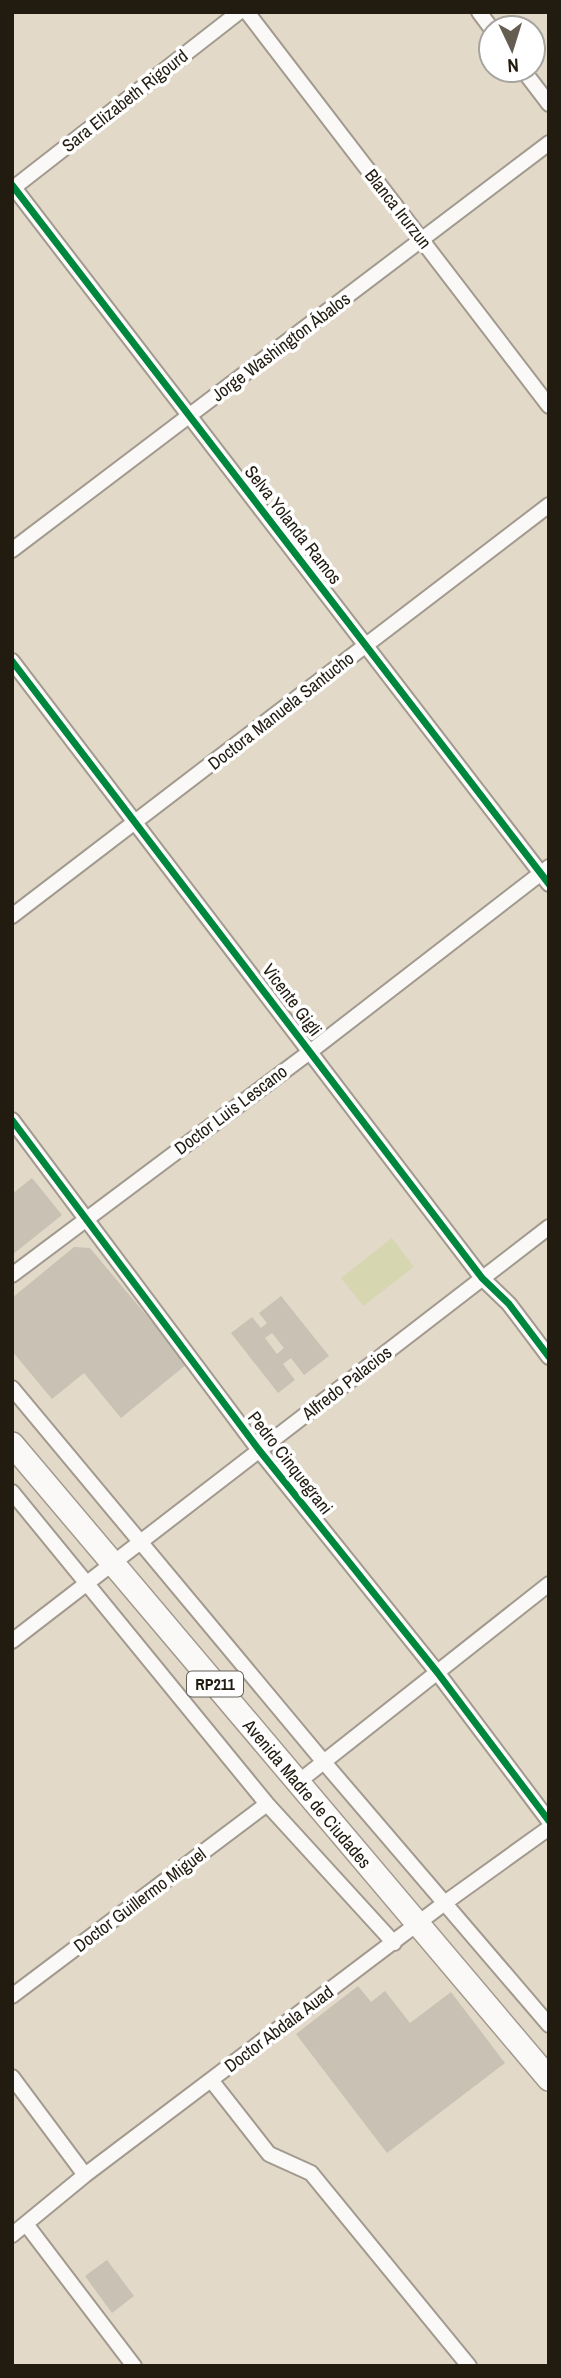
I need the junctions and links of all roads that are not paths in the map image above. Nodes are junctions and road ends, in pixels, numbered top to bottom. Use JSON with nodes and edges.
{"nodes":[{"id":1,"x":239,"y":12,"type":"edge"},
{"id":2,"x":247,"y":12,"type":"edge"},
{"id":3,"x":534,"y":84,"type":"edge"},
{"id":4,"x":549,"y":104,"type":"edge"},
{"id":5,"x":549,"y":143,"type":"edge"},
{"id":6,"x":13,"y":187,"type":"edge"},
{"id":7,"x":421,"y":240,"type":"junction"},
{"id":8,"x":549,"y":406,"type":"edge"},
{"id":9,"x":190,"y":416,"type":"junction"},
{"id":10,"x":549,"y":505,"type":"edge"},
{"id":11,"x":12,"y":550,"type":"edge"},
{"id":12,"x":366,"y":646,"type":"junction"},
{"id":13,"x":12,"y":660,"type":"edge"},
{"id":14,"x":137,"y":821,"type":"junction"},
{"id":15,"x":546,"y":875,"type":"edge"},
{"id":16,"x":12,"y":916,"type":"edge"},
{"id":17,"x":311,"y":1051,"type":"junction"},
{"id":18,"x":12,"y":1120,"type":"edge"},
{"id":19,"x":86,"y":1219,"type":"junction"},
{"id":20,"x":549,"y":1227,"type":"edge"},
{"id":21,"x":12,"y":1275,"type":"edge"},
{"id":22,"x":482,"y":1278,"type":"junction"},
{"id":23,"x":549,"y":1357,"type":"edge"},
{"id":24,"x":12,"y":1388,"type":"edge"},
{"id":25,"x":12,"y":1444,"type":"edge"},
{"id":26,"x":259,"y":1450,"type":"junction"},
{"id":27,"x":12,"y":1492,"type":"edge"},
{"id":28,"x":140,"y":1542,"type":"junction"},
{"id":29,"x":113,"y":1563,"type":"junction"},
{"id":30,"x":88,"y":1582,"type":"junction"},
{"id":31,"x":549,"y":1584,"type":"edge"},
{"id":32,"x":12,"y":1641,"type":"edge"},
{"id":33,"x":437,"y":1672,"type":"junction"},
{"id":34,"x":323,"y":1761,"type":"junction"},
{"id":35,"x":297,"y":1783,"type":"junction"},
{"id":36,"x":267,"y":1804,"type":"junction"},
{"id":37,"x":549,"y":1821,"type":"edge"},
{"id":38,"x":549,"y":1828,"type":"edge"},
{"id":39,"x":446,"y":1902,"type":"junction"},
{"id":40,"x":417,"y":1926,"type":"junction"},
{"id":41,"x":394,"y":1944,"type":"junction"},
{"id":42,"x":12,"y":1996,"type":"edge"},
{"id":43,"x":549,"y":2025,"type":"edge"},
{"id":44,"x":12,"y":2077,"type":"edge"},
{"id":45,"x":549,"y":2079,"type":"edge"},
{"id":46,"x":211,"y":2080,"type":"junction"},
{"id":47,"x":85,"y":2175,"type":"junction"},
{"id":48,"x":26,"y":2224,"type":"junction"},
{"id":49,"x":12,"y":2235,"type":"edge"},
{"id":50,"x":134,"y":2366,"type":"edge"},
{"id":51,"x":469,"y":2366,"type":"edge"}],
"edges":[{"from":1,"to":6,"type":"street","name":"Sara Elizabeth Rigourd"},
{"from":2,"to":7,"type":"street","name":"Blanca Irurzun"},
{"from":3,"to":4,"type":"street"},
{"from":5,"to":7,"type":"street","name":"Jorge Washington Ábalos"},
{"from":6,"to":9,"type":"street","name":"Selva Yolanda Ramos"},
{"from":7,"to":8,"type":"street","name":"Blanca Irurzun"},
{"from":7,"to":9,"type":"street","name":"Jorge Washington Ábalos"},
{"from":9,"to":11,"type":"street","name":"Jorge Washington Ábalos"},
{"from":9,"to":12,"type":"street","name":"Selva Yolanda Ramos"},
{"from":10,"to":12,"type":"street","name":"Doctora Manuela Santucho"},
{"from":12,"to":14,"type":"street","name":"Doctora Manuela Santucho"},
{"from":12,"to":15,"type":"street","name":"Selva Yolanda Ramos"},
{"from":13,"to":14,"type":"street","name":"Vicente Gigli"},
{"from":14,"to":16,"type":"street","name":"Doctora Manuela Santucho"},
{"from":14,"to":17,"type":"street","name":"Vicente Gigli"},
{"from":15,"to":17,"type":"street","name":"Doctor Luis Lescano"},
{"from":17,"to":19,"type":"street","name":"Doctor Luis Lescano"},
{"from":17,"to":22,"type":"street","name":"Vicente Gigli"},
{"from":18,"to":19,"type":"street","name":"Pedro Cinquegrani"},
{"from":19,"to":21,"type":"street","name":"Doctor Luis Lescano"},
{"from":19,"to":26,"type":"street","name":"Pedro Cinquegrani"},
{"from":20,"to":22,"type":"street","name":"Alfredo Palacios"},
{"from":22,"to":23,"type":"street","name":"Vicente Gigli"},
{"from":22,"to":26,"type":"street","name":"Alfredo Palacios"},
{"from":24,"to":28,"type":"street"},
{"from":25,"to":29,"type":"main road","name":"Avenida Madre de Ciudades","number":"RP211"},
{"from":26,"to":28,"type":"street","name":"Alfredo Palacios"},
{"from":26,"to":33,"type":"street","name":"Pedro Cinquegrani"},
{"from":27,"to":30,"type":"street"},
{"from":28,"to":29,"type":"street","name":"Alfredo Palacios"},
{"from":28,"to":34,"type":"street"},
{"from":29,"to":30,"type":"street","name":"Alfredo Palacios"},
{"from":29,"to":35,"type":"main road","name":"Avenida Madre de Ciudades","number":"RP211"},
{"from":30,"to":32,"type":"street","name":"Alfredo Palacios"},
{"from":30,"to":36,"type":"street"},
{"from":31,"to":33,"type":"street"},
{"from":33,"to":34,"type":"street"},
{"from":33,"to":37,"type":"street","name":"Pedro Cinquegrani"},
{"from":34,"to":35,"type":"street"},
{"from":34,"to":39,"type":"street"},
{"from":35,"to":40,"type":"main road","name":"Avenida Madre de Ciudades","number":"RP211"},
{"from":36,"to":41,"type":"street"},
{"from":36,"to":42,"type":"street","name":"Doctor Guillermo Miguel"},
{"from":38,"to":39,"type":"street","name":"Doctor Abdala Auad"},
{"from":39,"to":40,"type":"street","name":"Doctor Abdala Auad"},
{"from":39,"to":43,"type":"street"},
{"from":40,"to":41,"type":"street","name":"Doctor Abdala Auad"},
{"from":40,"to":45,"type":"main road","name":"Avenida Madre de Ciudades","number":"RP211"},
{"from":41,"to":46,"type":"street","name":"Doctor Abdala Auad"},
{"from":44,"to":47,"type":"street"},
{"from":46,"to":47,"type":"street","name":"Doctor Abdala Auad"},
{"from":46,"to":51,"type":"street"},
{"from":47,"to":48,"type":"street","name":"Doctor Abdala Auad"},
{"from":48,"to":49,"type":"street","name":"Doctor Abdala Auad"},
{"from":48,"to":50,"type":"street"}]}
